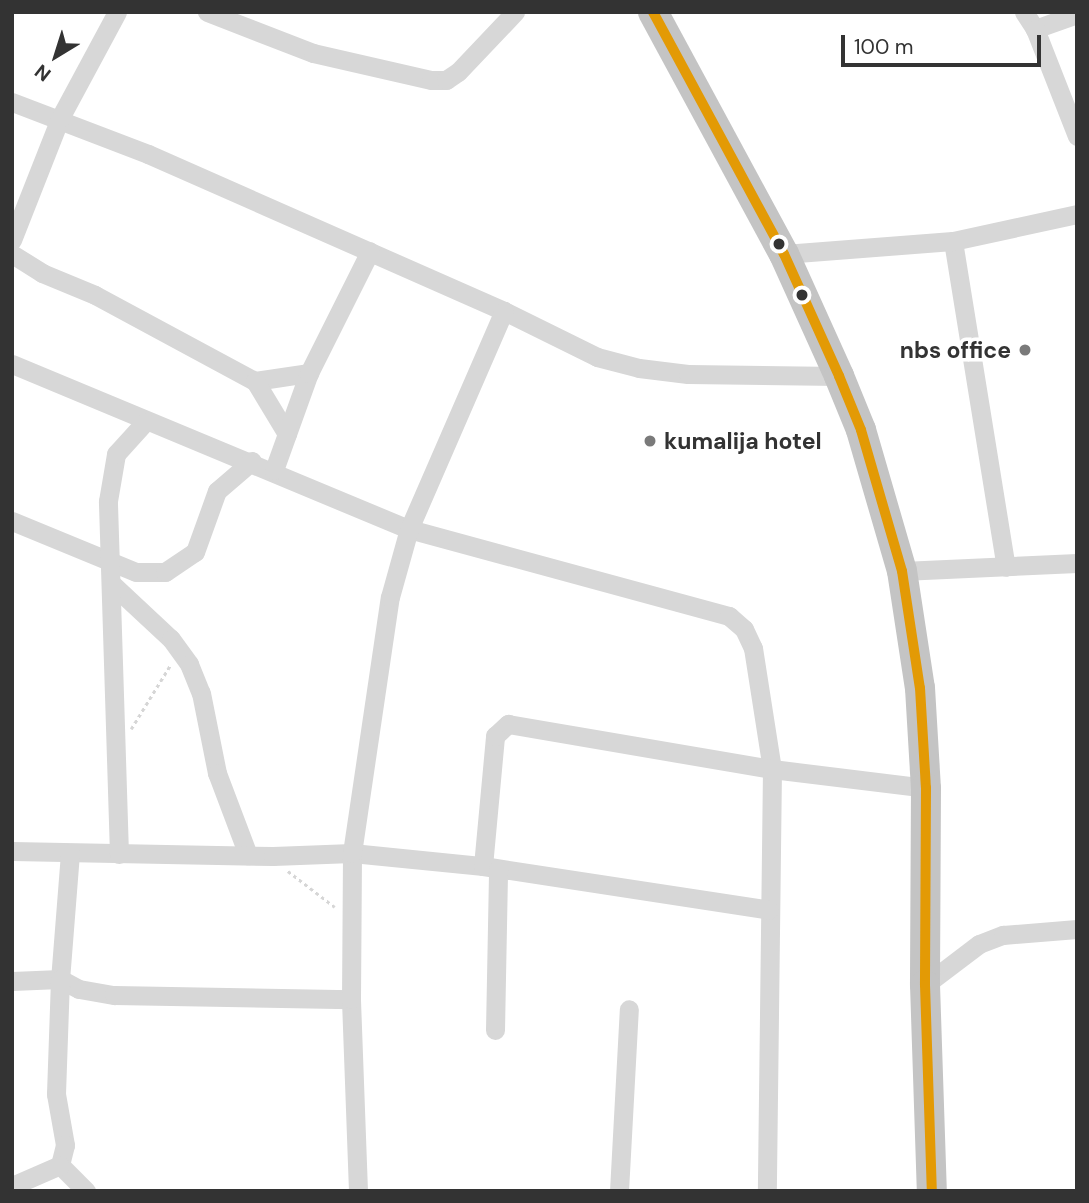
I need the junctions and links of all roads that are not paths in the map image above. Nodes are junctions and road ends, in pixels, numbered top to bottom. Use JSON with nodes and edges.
{"nodes":[{"id":1,"x":117,"y":12,"type":"edge"},
{"id":2,"x":207,"y":12,"type":"edge"},
{"id":3,"x":515,"y":12,"type":"edge"},
{"id":4,"x":653,"y":12,"type":"edge"},
{"id":5,"x":1024,"y":12,"type":"edge"},
{"id":6,"x":1077,"y":14,"type":"edge"},
{"id":7,"x":1035,"y":29,"type":"junction"},
{"id":8,"x":12,"y":102,"type":"edge"},
{"id":9,"x":60,"y":118,"type":"junction"},
{"id":10,"x":1077,"y":136,"type":"edge"},
{"id":11,"x":1077,"y":214,"type":"edge"},
{"id":12,"x":12,"y":240,"type":"edge"},
{"id":13,"x":953,"y":241,"type":"junction"},
{"id":14,"x":370,"y":251,"type":"junction"},
{"id":15,"x":12,"y":254,"type":"edge"},
{"id":16,"x":785,"y":254,"type":"junction"},
{"id":17,"x":505,"y":311,"type":"junction"},
{"id":18,"x":12,"y":364,"type":"edge"},
{"id":19,"x":309,"y":373,"type":"junction"},
{"id":20,"x":839,"y":376,"type":"junction"},
{"id":21,"x":255,"y":381,"type":"junction"},
{"id":22,"x":145,"y":422,"type":"junction"},
{"id":23,"x":287,"y":434,"type":"junction"},
{"id":24,"x":252,"y":461,"type":"junction"},
{"id":25,"x":274,"y":470,"type":"junction"},
{"id":26,"x":12,"y":521,"type":"edge"},
{"id":27,"x":409,"y":529,"type":"junction"},
{"id":28,"x":110,"y":562,"type":"junction"},
{"id":29,"x":1077,"y":563,"type":"edge"},
{"id":30,"x":1006,"y":567,"type":"junction"},
{"id":31,"x":902,"y":571,"type":"junction"},
{"id":32,"x":113,"y":585,"type":"junction"},
{"id":33,"x":772,"y":769,"type":"junction"},
{"id":34,"x":926,"y":788,"type":"junction"},
{"id":35,"x":12,"y":850,"type":"edge"},
{"id":36,"x":70,"y":853,"type":"junction"},
{"id":37,"x":352,"y":853,"type":"junction"},
{"id":38,"x":119,"y":854,"type":"junction"},
{"id":39,"x":247,"y":855,"type":"junction"},
{"id":40,"x":491,"y":868,"type":"junction"},
{"id":41,"x":769,"y":910,"type":"junction"},
{"id":42,"x":1077,"y":929,"type":"edge"},
{"id":43,"x":60,"y":979,"type":"junction"},
{"id":44,"x":12,"y":981,"type":"edge"},
{"id":45,"x":925,"y":985,"type":"junction"},
{"id":46,"x":351,"y":999,"type":"junction"},
{"id":47,"x":629,"y":1009,"type":"dead end"},
{"id":48,"x":495,"y":1030,"type":"dead end"},
{"id":49,"x":60,"y":1165,"type":"junction"},
{"id":50,"x":12,"y":1186,"type":"edge"},
{"id":51,"x":86,"y":1191,"type":"edge"},
{"id":52,"x":358,"y":1191,"type":"edge"},
{"id":53,"x":619,"y":1191,"type":"edge"},
{"id":54,"x":767,"y":1191,"type":"edge"},
{"id":55,"x":932,"y":1191,"type":"edge"}],
"edges":[{"from":1,"to":9,"type":"street"},
{"from":2,"to":3,"type":"street"},
{"from":4,"to":16,"type":"highway"},
{"from":5,"to":7,"type":"street"},
{"from":6,"to":7,"type":"street"},
{"from":7,"to":10,"type":"street"},
{"from":8,"to":9,"type":"street"},
{"from":9,"to":12,"type":"street"},
{"from":9,"to":14,"type":"street"},
{"from":11,"to":13,"type":"street"},
{"from":13,"to":16,"type":"street"},
{"from":13,"to":30,"type":"street"},
{"from":14,"to":17,"type":"street"},
{"from":14,"to":19,"type":"street"},
{"from":15,"to":21,"type":"street"},
{"from":16,"to":20,"type":"highway"},
{"from":17,"to":20,"type":"street"},
{"from":17,"to":27,"type":"street"},
{"from":18,"to":22,"type":"street"},
{"from":19,"to":21,"type":"street"},
{"from":19,"to":23,"type":"street"},
{"from":20,"to":31,"type":"highway"},
{"from":21,"to":23,"type":"street"},
{"from":22,"to":24,"type":"street"},
{"from":22,"to":28,"type":"street"},
{"from":23,"to":25,"type":"street"},
{"from":24,"to":25,"type":"street"},
{"from":24,"to":28,"type":"street"},
{"from":25,"to":27,"type":"street"},
{"from":26,"to":28,"type":"street"},
{"from":27,"to":33,"type":"street"},
{"from":27,"to":37,"type":"street"},
{"from":28,"to":32,"type":"street"},
{"from":29,"to":30,"type":"street"},
{"from":30,"to":31,"type":"street"},
{"from":31,"to":34,"type":"highway"},
{"from":32,"to":38,"type":"street"},
{"from":32,"to":39,"type":"street"},
{"from":33,"to":34,"type":"street"},
{"from":33,"to":40,"type":"street"},
{"from":33,"to":41,"type":"street"},
{"from":34,"to":45,"type":"highway"},
{"from":35,"to":36,"type":"street"},
{"from":36,"to":38,"type":"street"},
{"from":36,"to":43,"type":"street"},
{"from":37,"to":39,"type":"street"},
{"from":37,"to":40,"type":"street"},
{"from":37,"to":46,"type":"street"},
{"from":38,"to":39,"type":"street"},
{"from":40,"to":41,"type":"street"},
{"from":40,"to":48,"type":"street"},
{"from":41,"to":54,"type":"street"},
{"from":42,"to":45,"type":"street"},
{"from":43,"to":44,"type":"street"},
{"from":43,"to":46,"type":"street"},
{"from":43,"to":49,"type":"street"},
{"from":45,"to":55,"type":"highway"},
{"from":46,"to":52,"type":"street"},
{"from":47,"to":53,"type":"street"},
{"from":49,"to":50,"type":"street"},
{"from":49,"to":51,"type":"street"}]}
